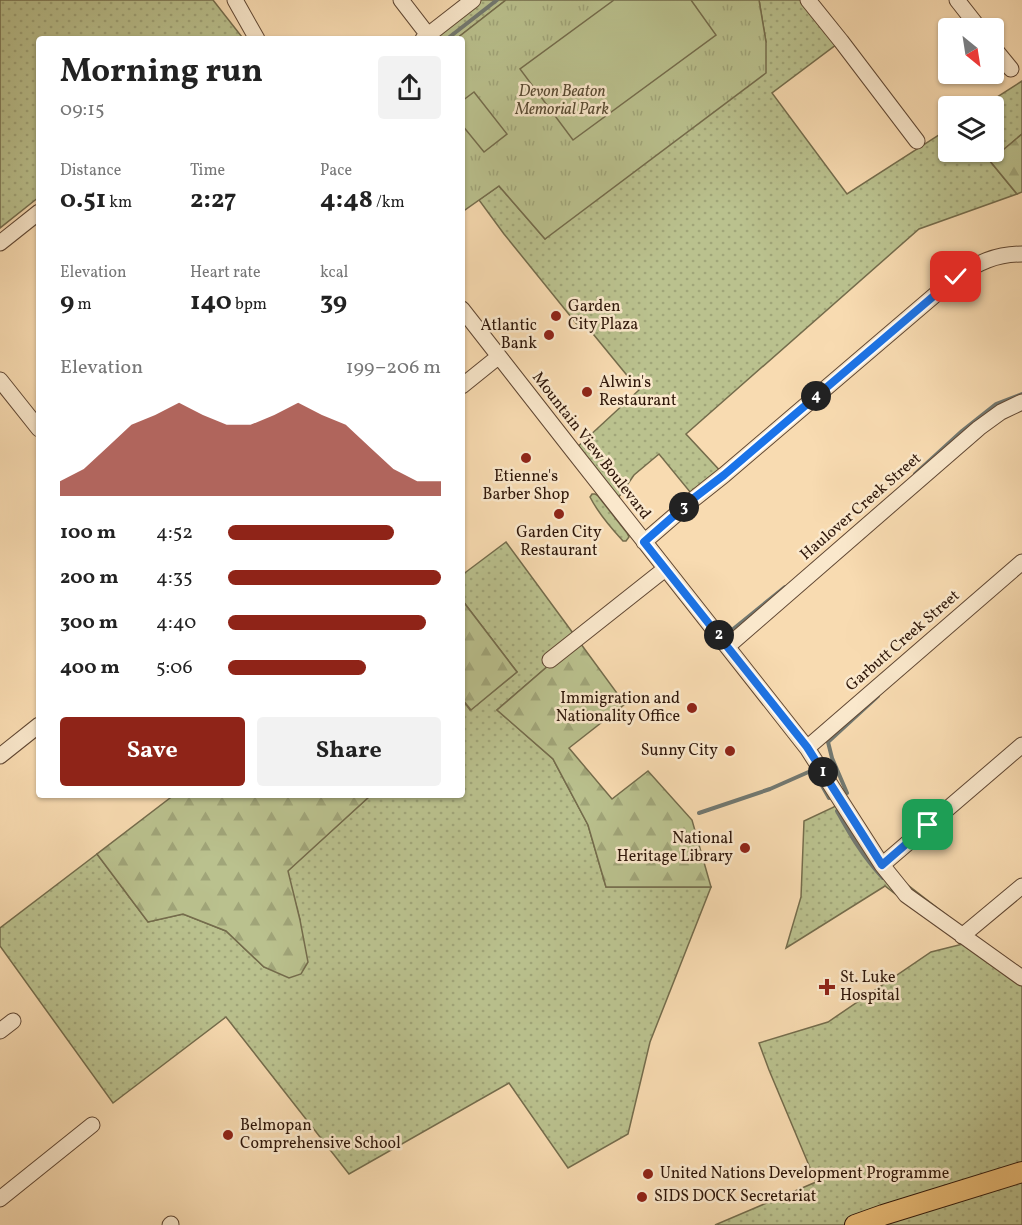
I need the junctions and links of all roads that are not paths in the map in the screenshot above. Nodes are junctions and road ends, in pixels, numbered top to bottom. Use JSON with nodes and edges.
{"nodes":[{"id":1,"x":235,"y":0,"type":"edge"},
{"id":2,"x":401,"y":0,"type":"edge"},
{"id":3,"x":473,"y":0,"type":"edge"},
{"id":4,"x":808,"y":0,"type":"edge"},
{"id":5,"x":957,"y":0,"type":"edge"},
{"id":6,"x":971,"y":18,"type":"edge"},
{"id":7,"x":253,"y":36,"type":"edge"},
{"id":8,"x":425,"y":36,"type":"edge"},
{"id":9,"x":427,"y":36,"type":"edge"},
{"id":10,"x":1004,"y":60,"type":"edge"},
{"id":11,"x":1011,"y":69,"type":"dead end"},
{"id":12,"x":917,"y":141,"type":"dead end"},
{"id":13,"x":36,"y":214,"type":"edge"},
{"id":14,"x":0,"y":243,"type":"edge"},
{"id":15,"x":1022,"y":254,"type":"edge"},
{"id":16,"x":465,"y":313,"type":"edge"},
{"id":17,"x":498,"y":357,"type":"junction"},
{"id":18,"x":0,"y":380,"type":"edge"},
{"id":19,"x":465,"y":384,"type":"edge"},
{"id":20,"x":1022,"y":402,"type":"edge"},
{"id":21,"x":36,"y":425,"type":"edge"},
{"id":22,"x":644,"y":542,"type":"junction"},
{"id":23,"x":1022,"y":562,"type":"edge"},
{"id":24,"x":665,"y":569,"type":"junction"},
{"id":25,"x":728,"y":646,"type":"junction"},
{"id":26,"x":550,"y":660,"type":"dead end"},
{"id":27,"x":36,"y":727,"type":"edge"},
{"id":28,"x":1022,"y":745,"type":"edge"},
{"id":29,"x":807,"y":747,"type":"junction"},
{"id":30,"x":0,"y":756,"type":"edge"},
{"id":31,"x":882,"y":865,"type":"junction"},
{"id":32,"x":1022,"y":886,"type":"edge"},
{"id":33,"x":962,"y":936,"type":"junction"},
{"id":34,"x":1022,"y":978,"type":"edge"},
{"id":35,"x":13,"y":1021,"type":"dead end"},
{"id":36,"x":0,"y":1031,"type":"edge"},
{"id":37,"x":92,"y":1125,"type":"dead end"},
{"id":38,"x":1022,"y":1172,"type":"edge"},
{"id":39,"x":0,"y":1199,"type":"edge"},
{"id":40,"x":879,"y":1220,"type":"edge"},
{"id":41,"x":855,"y":1225,"type":"edge"}],
"edges":[{"from":1,"to":7,"type":"street"},
{"from":2,"to":8,"type":"street"},
{"from":3,"to":9,"type":"street"},
{"from":4,"to":12,"type":"street"},
{"from":5,"to":6,"type":"street"},
{"from":10,"to":11,"type":"street"},
{"from":13,"to":14,"type":"street"},
{"from":15,"to":22,"type":"street"},
{"from":16,"to":17,"type":"street","name":"Mountain View Boulevard"},
{"from":17,"to":19,"type":"street"},
{"from":17,"to":22,"type":"street","name":"Mountain View Boulevard"},
{"from":18,"to":21,"type":"street"},
{"from":20,"to":25,"type":"street","name":"Haulover Creek Street"},
{"from":22,"to":24,"type":"street","name":"Mountain View Boulevard"},
{"from":23,"to":29,"type":"street","name":"Garbutt Creek Street"},
{"from":24,"to":25,"type":"street","name":"Mountain View Boulevard"},
{"from":24,"to":26,"type":"street"},
{"from":25,"to":29,"type":"street","name":"Mountain View Boulevard"},
{"from":27,"to":30,"type":"street"},
{"from":28,"to":31,"type":"street"},
{"from":29,"to":31,"type":"street","name":"Mountain View Boulevard"},
{"from":31,"to":33,"type":"street","name":"Mountain View Boulevard"},
{"from":32,"to":33,"type":"street"},
{"from":33,"to":34,"type":"street","name":"Mountain View Boulevard"},
{"from":35,"to":36,"type":"street"},
{"from":37,"to":39,"type":"street"},
{"from":38,"to":40,"type":"main road"},
{"from":40,"to":41,"type":"main road"}]}
